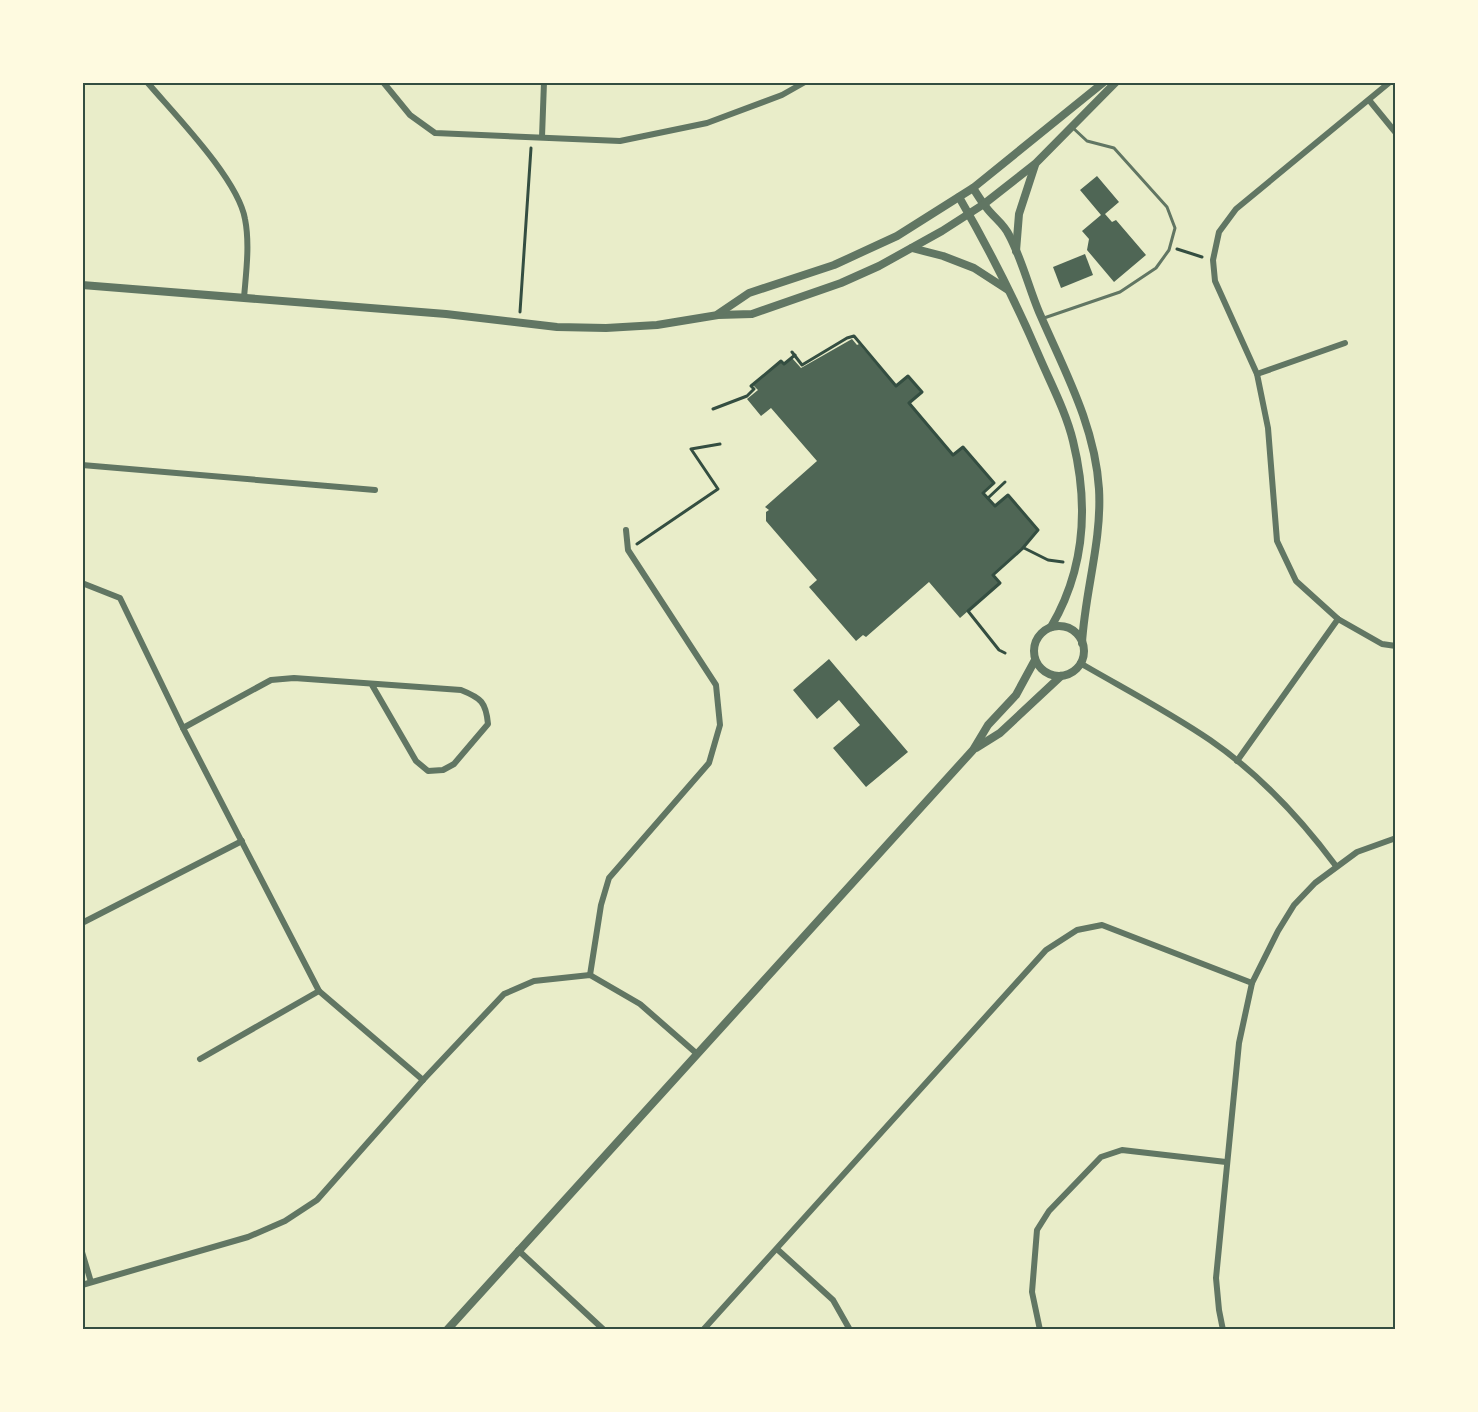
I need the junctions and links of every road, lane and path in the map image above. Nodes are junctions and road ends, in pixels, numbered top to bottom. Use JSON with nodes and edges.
{"nodes":[{"id":1,"x":147,"y":82,"type":"edge"},
{"id":2,"x":383,"y":82,"type":"edge"},
{"id":3,"x":544,"y":82,"type":"edge"},
{"id":4,"x":805,"y":82,"type":"edge"},
{"id":5,"x":1104,"y":82,"type":"edge"},
{"id":6,"x":1116,"y":82,"type":"edge"},
{"id":7,"x":1390,"y":82,"type":"edge"},
{"id":8,"x":1369,"y":100,"type":"junction"},
{"id":9,"x":1072,"y":127,"type":"junction"},
{"id":10,"x":1395,"y":133,"type":"edge"},
{"id":11,"x":532,"y":137,"type":"junction"},
{"id":12,"x":542,"y":137,"type":"junction"},
{"id":13,"x":1035,"y":164,"type":"junction"},
{"id":14,"x":973,"y":188,"type":"junction"},
{"id":15,"x":960,"y":197,"type":"junction"},
{"id":16,"x":984,"y":204,"type":"junction"},
{"id":17,"x":969,"y":214,"type":"junction"},
{"id":18,"x":1170,"y":247,"type":"junction"},
{"id":19,"x":912,"y":248,"type":"junction"},
{"id":20,"x":1016,"y":254,"type":"junction"},
{"id":21,"x":1213,"y":260,"type":"junction"},
{"id":22,"x":82,"y":285,"type":"edge"},
{"id":23,"x":1009,"y":291,"type":"junction"},
{"id":24,"x":244,"y":298,"type":"junction"},
{"id":25,"x":717,"y":315,"type":"junction"},
{"id":26,"x":1042,"y":319,"type":"junction"},
{"id":27,"x":520,"y":321,"type":"junction"},
{"id":28,"x":1345,"y":343,"type":"dead end"},
{"id":29,"x":1257,"y":374,"type":"junction"},
{"id":30,"x":713,"y":409,"type":"dead end"},
{"id":31,"x":720,"y":444,"type":"dead end"},
{"id":32,"x":82,"y":465,"type":"edge"},
{"id":33,"x":1005,"y":482,"type":"dead end"},
{"id":34,"x":375,"y":490,"type":"dead end"},
{"id":35,"x":988,"y":498,"type":"junction"},
{"id":36,"x":626,"y":530,"type":"dead end"},
{"id":37,"x":1024,"y":548,"type":"junction"},
{"id":38,"x":628,"y":550,"type":"junction"},
{"id":39,"x":1063,"y":562,"type":"dead end"},
{"id":40,"x":82,"y":583,"type":"edge"},
{"id":41,"x":1338,"y":619,"type":"junction"},
{"id":42,"x":1051,"y":627,"type":"junction"},
{"id":43,"x":1082,"y":643,"type":"junction"},
{"id":44,"x":1395,"y":646,"type":"edge"},
{"id":45,"x":1005,"y":653,"type":"dead end"},
{"id":46,"x":1035,"y":660,"type":"junction"},
{"id":47,"x":1080,"y":663,"type":"junction"},
{"id":48,"x":1060,"y":676,"type":"junction"},
{"id":49,"x":372,"y":685,"type":"junction"},
{"id":50,"x":183,"y":728,"type":"junction"},
{"id":51,"x":973,"y":750,"type":"junction"},
{"id":52,"x":1237,"y":761,"type":"junction"},
{"id":53,"x":1395,"y":838,"type":"edge"},
{"id":54,"x":242,"y":841,"type":"junction"},
{"id":55,"x":1336,"y":866,"type":"junction"},
{"id":56,"x":82,"y":923,"type":"edge"},
{"id":57,"x":590,"y":975,"type":"junction"},
{"id":58,"x":1252,"y":983,"type":"junction"},
{"id":59,"x":320,"y":991,"type":"junction"},
{"id":60,"x":696,"y":1053,"type":"junction"},
{"id":61,"x":200,"y":1059,"type":"dead end"},
{"id":62,"x":423,"y":1080,"type":"junction"},
{"id":63,"x":1226,"y":1162,"type":"junction"},
{"id":64,"x":777,"y":1249,"type":"junction"},
{"id":65,"x":518,"y":1250,"type":"junction"},
{"id":66,"x":82,"y":1252,"type":"edge"},
{"id":67,"x":92,"y":1282,"type":"junction"},
{"id":68,"x":82,"y":1285,"type":"edge"},
{"id":69,"x":447,"y":1329,"type":"edge"},
{"id":70,"x":604,"y":1329,"type":"edge"},
{"id":71,"x":703,"y":1329,"type":"edge"},
{"id":72,"x":850,"y":1329,"type":"edge"},
{"id":73,"x":1040,"y":1329,"type":"edge"},
{"id":74,"x":1223,"y":1329,"type":"edge"}],
"edges":[{"from":1,"to":24,"type":"street"},
{"from":2,"to":11,"type":"street"},
{"from":3,"to":12,"type":"street"},
{"from":4,"to":12,"type":"street"},
{"from":5,"to":14,"type":"street"},
{"from":6,"to":9,"type":"street"},
{"from":7,"to":8,"type":"street"},
{"from":8,"to":10,"type":"street"},
{"from":8,"to":21,"type":"street"},
{"from":9,"to":13,"type":"street"},
{"from":9,"to":18,"type":"lane"},
{"from":11,"to":12,"type":"street"},
{"from":11,"to":27,"type":"path"},
{"from":13,"to":16,"type":"street"},
{"from":13,"to":20,"type":"street"},
{"from":14,"to":15,"type":"street"},
{"from":14,"to":16,"type":"street"},
{"from":15,"to":17,"type":"street"},
{"from":15,"to":25,"type":"street"},
{"from":16,"to":17,"type":"street"},
{"from":16,"to":20,"type":"street"},
{"from":17,"to":19,"type":"street"},
{"from":17,"to":23,"type":"street"},
{"from":18,"to":21,"type":"path"},
{"from":18,"to":26,"type":"lane"},
{"from":19,"to":23,"type":"street"},
{"from":19,"to":25,"type":"street"},
{"from":20,"to":26,"type":"street"},
{"from":21,"to":29,"type":"street"},
{"from":22,"to":24,"type":"street"},
{"from":23,"to":42,"type":"street"},
{"from":24,"to":27,"type":"street"},
{"from":25,"to":27,"type":"street"},
{"from":26,"to":43,"type":"street"},
{"from":28,"to":29,"type":"street"},
{"from":29,"to":41,"type":"street"},
{"from":30,"to":35,"type":"path"},
{"from":31,"to":38,"type":"path"},
{"from":32,"to":34,"type":"street"},
{"from":33,"to":35,"type":"path"},
{"from":35,"to":37,"type":"path"},
{"from":36,"to":38,"type":"street"},
{"from":37,"to":39,"type":"path"},
{"from":37,"to":45,"type":"path"},
{"from":38,"to":57,"type":"street"},
{"from":40,"to":50,"type":"street"},
{"from":41,"to":44,"type":"street"},
{"from":41,"to":52,"type":"street"},
{"from":42,"to":43,"type":"street"},
{"from":42,"to":46,"type":"street"},
{"from":43,"to":47,"type":"street"},
{"from":46,"to":48,"type":"street"},
{"from":46,"to":51,"type":"street"},
{"from":47,"to":48,"type":"street"},
{"from":47,"to":52,"type":"street"},
{"from":48,"to":51,"type":"street"},
{"from":49,"to":49,"type":"street"},
{"from":49,"to":50,"type":"street"},
{"from":50,"to":54,"type":"street"},
{"from":51,"to":60,"type":"street"},
{"from":52,"to":55,"type":"street"},
{"from":53,"to":55,"type":"street"},
{"from":54,"to":56,"type":"street"},
{"from":54,"to":59,"type":"street"},
{"from":55,"to":58,"type":"street"},
{"from":57,"to":60,"type":"street"},
{"from":57,"to":62,"type":"street"},
{"from":58,"to":63,"type":"street"},
{"from":58,"to":64,"type":"street"},
{"from":59,"to":61,"type":"street"},
{"from":59,"to":62,"type":"street"},
{"from":60,"to":65,"type":"street"},
{"from":62,"to":67,"type":"street"},
{"from":63,"to":73,"type":"street"},
{"from":63,"to":74,"type":"street"},
{"from":64,"to":71,"type":"street"},
{"from":64,"to":72,"type":"street"},
{"from":65,"to":69,"type":"street"},
{"from":65,"to":70,"type":"street"},
{"from":66,"to":67,"type":"street"},
{"from":67,"to":68,"type":"street"}]}
